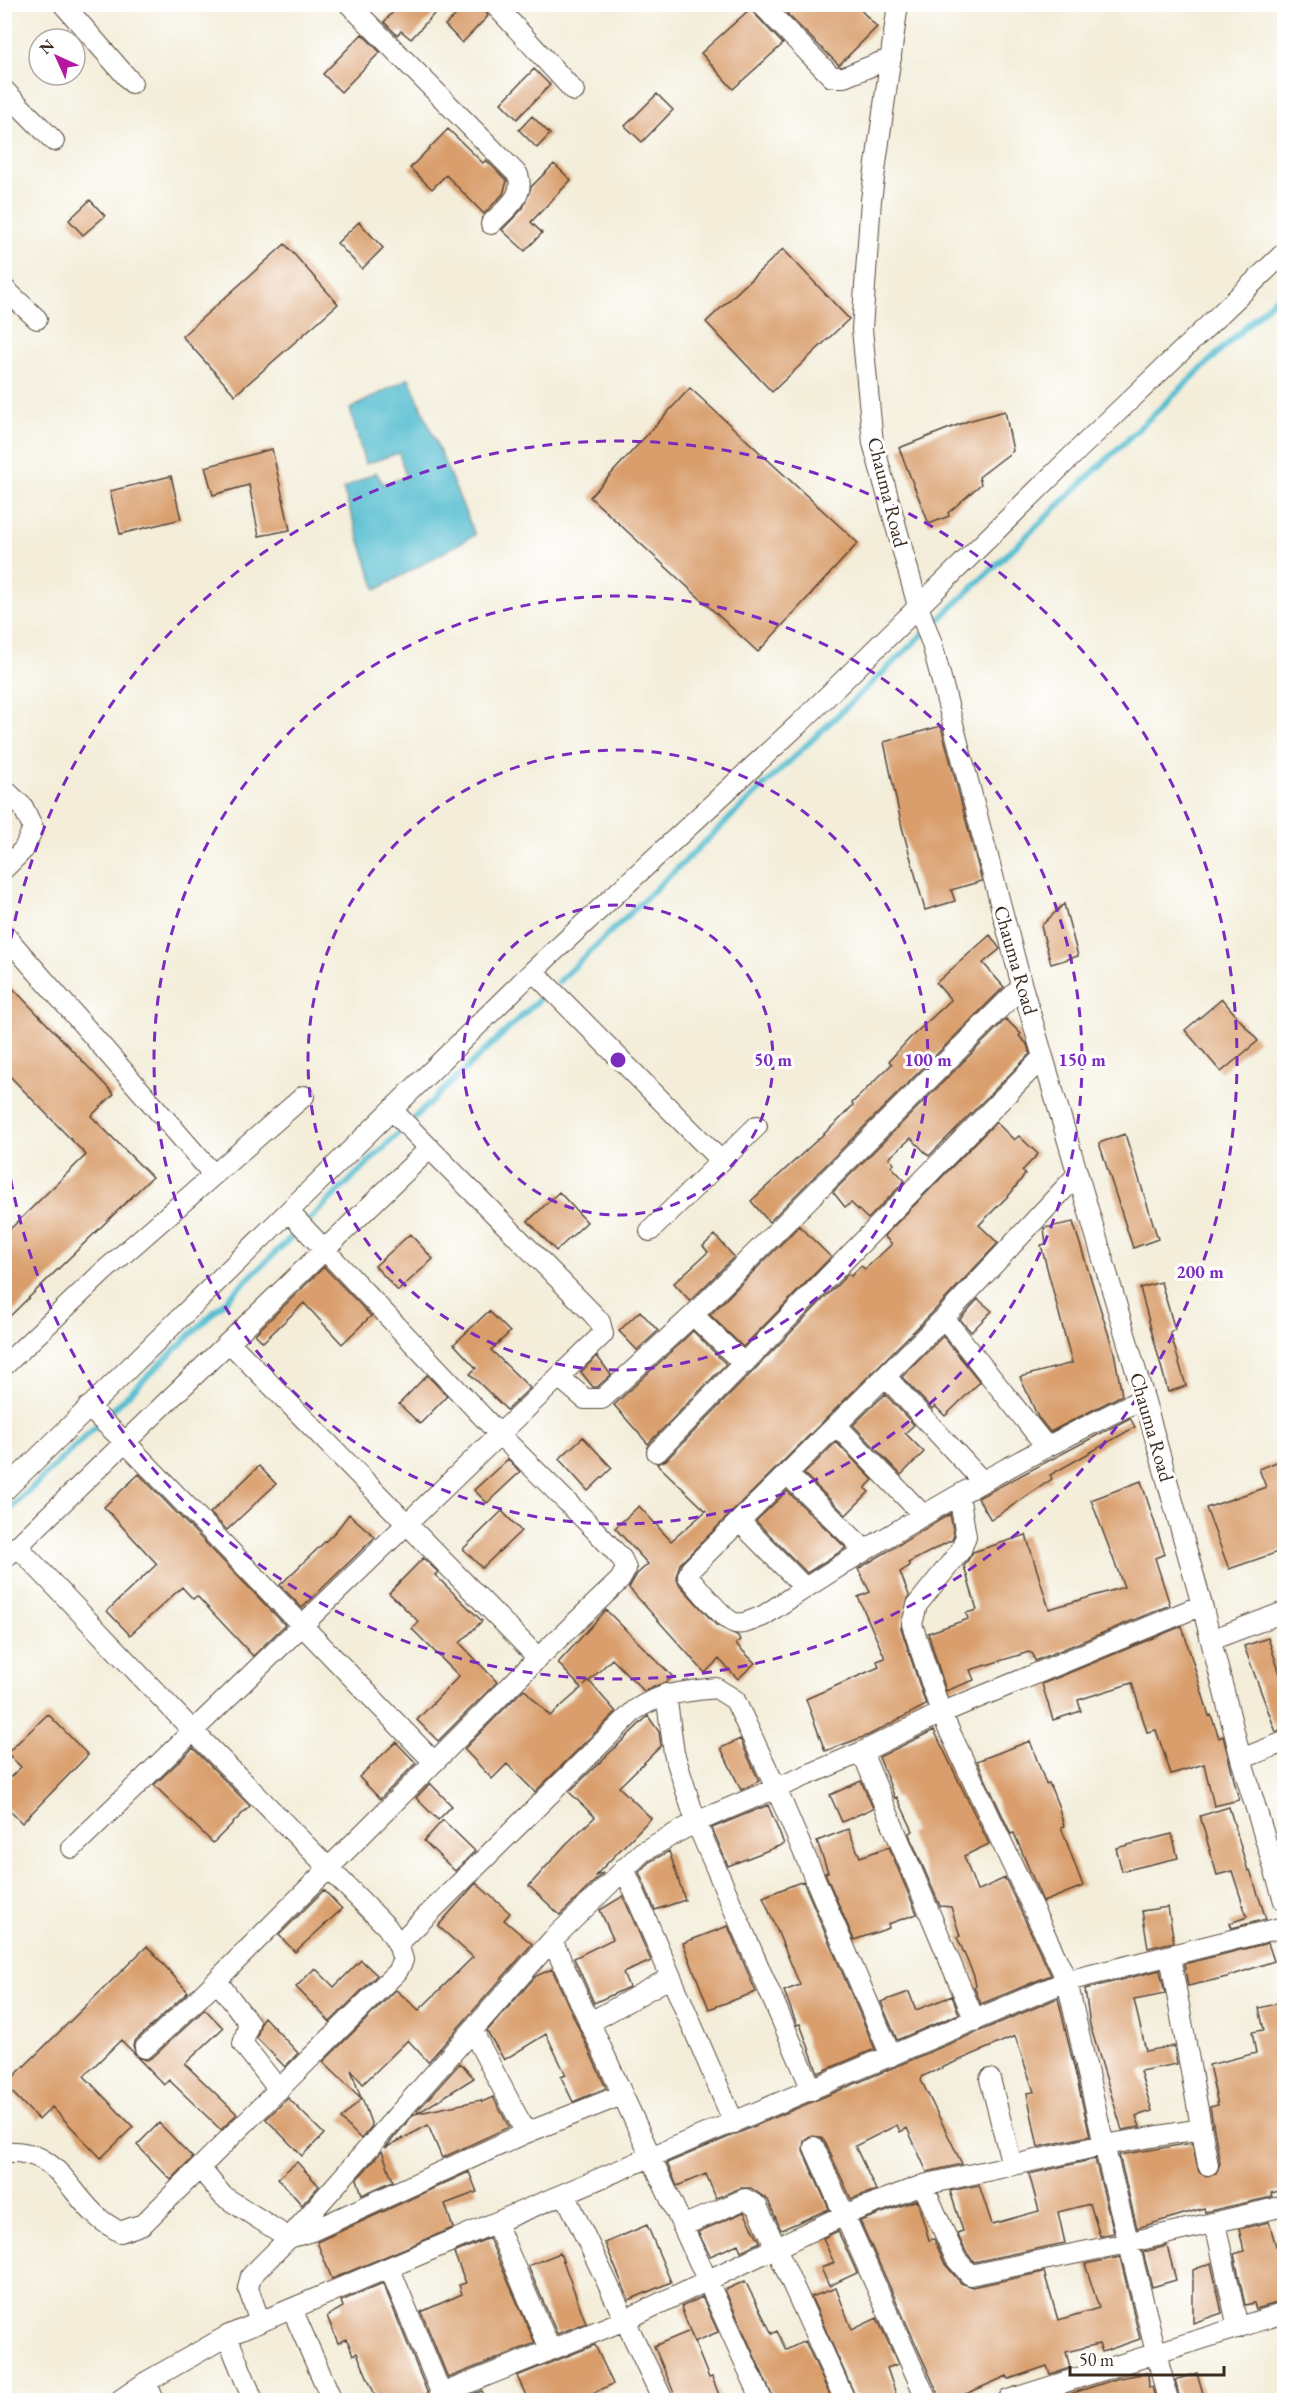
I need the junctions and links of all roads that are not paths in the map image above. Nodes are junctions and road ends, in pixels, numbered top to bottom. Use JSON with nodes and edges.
{"nodes":[{"id":1,"x":63,"y":4,"type":"edge"},
{"id":2,"x":349,"y":4,"type":"edge"},
{"id":3,"x":494,"y":4,"type":"edge"},
{"id":4,"x":761,"y":4,"type":"edge"},
{"id":5,"x":898,"y":4,"type":"edge"},
{"id":6,"x":891,"y":58,"type":"junction"},
{"id":7,"x":132,"y":83,"type":"dead end"},
{"id":8,"x":4,"y":90,"type":"edge"},
{"id":9,"x":574,"y":91,"type":"dead end"},
{"id":10,"x":54,"y":141,"type":"dead end"},
{"id":11,"x":490,"y":224,"type":"dead end"},
{"id":12,"x":1284,"y":253,"type":"edge"},
{"id":13,"x":4,"y":288,"type":"edge"},
{"id":14,"x":37,"y":319,"type":"dead end"},
{"id":15,"x":921,"y":612,"type":"junction"},
{"id":16,"x":4,"y":789,"type":"edge"},
{"id":17,"x":4,"y":869,"type":"edge"},
{"id":18,"x":4,"y":934,"type":"edge"},
{"id":19,"x":533,"y":971,"type":"junction"},
{"id":20,"x":1022,"y":986,"type":"junction"},
{"id":21,"x":1044,"y":1057,"type":"junction"},
{"id":22,"x":304,"y":1096,"type":"dead end"},
{"id":23,"x":392,"y":1110,"type":"junction"},
{"id":24,"x":757,"y":1125,"type":"dead end"},
{"id":25,"x":430,"y":1148,"type":"junction"},
{"id":26,"x":721,"y":1161,"type":"junction"},
{"id":27,"x":213,"y":1174,"type":"junction"},
{"id":28,"x":1078,"y":1174,"type":"junction"},
{"id":29,"x":289,"y":1212,"type":"junction"},
{"id":30,"x":650,"y":1231,"type":"dead end"},
{"id":31,"x":325,"y":1249,"type":"junction"},
{"id":32,"x":693,"y":1315,"type":"junction"},
{"id":33,"x":944,"y":1318,"type":"junction"},
{"id":34,"x":229,"y":1342,"type":"junction"},
{"id":35,"x":744,"y":1364,"type":"junction"},
{"id":36,"x":4,"y":1366,"type":"edge"},
{"id":37,"x":560,"y":1377,"type":"junction"},
{"id":38,"x":886,"y":1377,"type":"junction"},
{"id":39,"x":1144,"y":1398,"type":"junction"},
{"id":40,"x":97,"y":1415,"type":"junction"},
{"id":41,"x":837,"y":1426,"type":"junction"},
{"id":42,"x":500,"y":1435,"type":"junction"},
{"id":43,"x":125,"y":1442,"type":"junction"},
{"id":44,"x":1046,"y":1445,"type":"junction"},
{"id":45,"x":657,"y":1452,"type":"dead end"},
{"id":46,"x":788,"y":1475,"type":"junction"},
{"id":47,"x":982,"y":1481,"type":"junction"},
{"id":48,"x":4,"y":1491,"type":"edge"},
{"id":49,"x":959,"y":1495,"type":"junction"},
{"id":50,"x":923,"y":1515,"type":"junction"},
{"id":51,"x":740,"y":1522,"type":"junction"},
{"id":52,"x":408,"y":1524,"type":"junction"},
{"id":53,"x":865,"y":1550,"type":"junction"},
{"id":54,"x":11,"y":1552,"type":"edge"},
{"id":55,"x":805,"y":1588,"type":"junction"},
{"id":56,"x":1202,"y":1605,"type":"junction"},
{"id":57,"x":1284,"y":1612,"type":"edge"},
{"id":58,"x":302,"y":1626,"type":"junction"},
{"id":59,"x":1211,"y":1640,"type":"junction"},
{"id":60,"x":538,"y":1658,"type":"junction"},
{"id":61,"x":666,"y":1694,"type":"junction"},
{"id":62,"x":941,"y":1713,"type":"junction"},
{"id":63,"x":193,"y":1731,"type":"junction"},
{"id":64,"x":1284,"y":1742,"type":"edge"},
{"id":65,"x":862,"y":1752,"type":"junction"},
{"id":66,"x":1241,"y":1759,"type":"junction"},
{"id":67,"x":434,"y":1762,"type":"junction"},
{"id":68,"x":776,"y":1788,"type":"junction"},
{"id":69,"x":696,"y":1822,"type":"junction"},
{"id":70,"x":72,"y":1848,"type":"dead end"},
{"id":71,"x":1278,"y":1855,"type":"edge"},
{"id":72,"x":624,"y":1868,"type":"junction"},
{"id":73,"x":328,"y":1869,"type":"junction"},
{"id":74,"x":1284,"y":1901,"type":"edge"},
{"id":75,"x":1284,"y":1927,"type":"edge"},
{"id":76,"x":552,"y":1940,"type":"junction"},
{"id":77,"x":398,"y":1944,"type":"junction"},
{"id":78,"x":1170,"y":1956,"type":"junction"},
{"id":79,"x":671,"y":1977,"type":"junction"},
{"id":80,"x":217,"y":1981,"type":"junction"},
{"id":81,"x":1068,"y":1981,"type":"junction"},
{"id":82,"x":975,"y":2021,"type":"junction"},
{"id":83,"x":590,"y":2023,"type":"junction"},
{"id":84,"x":473,"y":2032,"type":"junction"},
{"id":85,"x":145,"y":2048,"type":"dead end"},
{"id":86,"x":891,"y":2056,"type":"junction"},
{"id":87,"x":990,"y":2079,"type":"dead end"},
{"id":88,"x":279,"y":2090,"type":"junction"},
{"id":89,"x":812,"y":2090,"type":"junction"},
{"id":90,"x":622,"y":2095,"type":"junction"},
{"id":91,"x":734,"y":2123,"type":"junction"},
{"id":92,"x":1200,"y":2128,"type":"junction"},
{"id":93,"x":526,"y":2133,"type":"junction"},
{"id":94,"x":1104,"y":2145,"type":"junction"},
{"id":95,"x":814,"y":2146,"type":"dead end"},
{"id":96,"x":4,"y":2152,"type":"edge"},
{"id":97,"x":651,"y":2158,"type":"junction"},
{"id":98,"x":1208,"y":2164,"type":"dead end"},
{"id":99,"x":1012,"y":2165,"type":"junction"},
{"id":100,"x":200,"y":2168,"type":"junction"},
{"id":101,"x":923,"y":2185,"type":"junction"},
{"id":102,"x":566,"y":2194,"type":"junction"},
{"id":103,"x":1284,"y":2206,"type":"edge"},
{"id":104,"x":846,"y":2214,"type":"junction"},
{"id":105,"x":496,"y":2223,"type":"junction"},
{"id":106,"x":1215,"y":2223,"type":"junction"},
{"id":107,"x":682,"y":2226,"type":"junction"},
{"id":108,"x":289,"y":2238,"type":"junction"},
{"id":109,"x":1127,"y":2243,"type":"junction"},
{"id":110,"x":776,"y":2248,"type":"junction"},
{"id":111,"x":390,"y":2269,"type":"junction"},
{"id":112,"x":707,"y":2282,"type":"junction"},
{"id":113,"x":292,"y":2309,"type":"junction"},
{"id":114,"x":1284,"y":2313,"type":"edge"},
{"id":115,"x":625,"y":2320,"type":"junction"},
{"id":116,"x":260,"y":2322,"type":"junction"},
{"id":117,"x":1238,"y":2328,"type":"junction"},
{"id":118,"x":226,"y":2336,"type":"junction"},
{"id":119,"x":550,"y":2349,"type":"junction"},
{"id":120,"x":1156,"y":2354,"type":"junction"},
{"id":121,"x":146,"y":2382,"type":"junction"},
{"id":122,"x":1043,"y":2395,"type":"edge"},
{"id":123,"x":442,"y":2397,"type":"edge"},
{"id":124,"x":120,"y":2400,"type":"edge"},
{"id":125,"x":154,"y":2400,"type":"edge"},
{"id":126,"x":253,"y":2400,"type":"edge"},
{"id":127,"x":332,"y":2400,"type":"edge"},
{"id":128,"x":663,"y":2400,"type":"edge"},
{"id":129,"x":762,"y":2400,"type":"edge"},
{"id":130,"x":845,"y":2400,"type":"edge"},
{"id":131,"x":927,"y":2400,"type":"edge"},
{"id":132,"x":1008,"y":2400,"type":"edge"},
{"id":133,"x":1168,"y":2400,"type":"edge"}],
"edges":[{"from":1,"to":7,"type":"street"},
{"from":2,"to":11,"type":"street"},
{"from":3,"to":9,"type":"street"},
{"from":4,"to":6,"type":"street"},
{"from":5,"to":6,"type":"street","name":"Chauma Road"},
{"from":6,"to":15,"type":"street","name":"Chauma Road"},
{"from":8,"to":10,"type":"street"},
{"from":12,"to":15,"type":"street"},
{"from":13,"to":14,"type":"street"},
{"from":15,"to":19,"type":"street"},
{"from":15,"to":20,"type":"street","name":"Chauma Road"},
{"from":16,"to":17,"type":"street"},
{"from":18,"to":27,"type":"street"},
{"from":19,"to":23,"type":"street"},
{"from":19,"to":26,"type":"street"},
{"from":20,"to":21,"type":"street","name":"Chauma Road"},
{"from":20,"to":32,"type":"street"},
{"from":21,"to":28,"type":"street","name":"Chauma Road"},
{"from":21,"to":35,"type":"street"},
{"from":22,"to":27,"type":"street"},
{"from":23,"to":25,"type":"street"},
{"from":23,"to":29,"type":"street"},
{"from":24,"to":26,"type":"street"},
{"from":25,"to":31,"type":"street"},
{"from":25,"to":37,"type":"street"},
{"from":26,"to":30,"type":"street"},
{"from":27,"to":36,"type":"street"},
{"from":28,"to":33,"type":"street"},
{"from":28,"to":39,"type":"street","name":"Chauma Road"},
{"from":29,"to":31,"type":"street"},
{"from":29,"to":40,"type":"street"},
{"from":31,"to":34,"type":"street"},
{"from":31,"to":42,"type":"street"},
{"from":32,"to":35,"type":"street"},
{"from":32,"to":37,"type":"street"},
{"from":33,"to":38,"type":"street"},
{"from":33,"to":44,"type":"street"},
{"from":34,"to":43,"type":"street"},
{"from":34,"to":52,"type":"street"},
{"from":35,"to":45,"type":"street"},
{"from":37,"to":42,"type":"street"},
{"from":38,"to":41,"type":"street"},
{"from":38,"to":47,"type":"street"},
{"from":39,"to":44,"type":"street"},
{"from":39,"to":56,"type":"street","name":"Chauma Road"},
{"from":40,"to":43,"type":"street"},
{"from":40,"to":48,"type":"street"},
{"from":41,"to":46,"type":"street"},
{"from":41,"to":50,"type":"street"},
{"from":42,"to":52,"type":"street"},
{"from":42,"to":60,"type":"street"},
{"from":43,"to":54,"type":"street"},
{"from":43,"to":58,"type":"street"},
{"from":44,"to":47,"type":"street"},
{"from":46,"to":51,"type":"street"},
{"from":46,"to":53,"type":"street"},
{"from":47,"to":49,"type":"street"},
{"from":49,"to":50,"type":"street"},
{"from":49,"to":62,"type":"street"},
{"from":50,"to":53,"type":"street"},
{"from":51,"to":55,"type":"street"},
{"from":51,"to":55,"type":"street"},
{"from":52,"to":58,"type":"street"},
{"from":52,"to":60,"type":"street"},
{"from":53,"to":55,"type":"street"},
{"from":54,"to":63,"type":"street"},
{"from":56,"to":59,"type":"street","name":"Chauma Road"},
{"from":56,"to":62,"type":"street"},
{"from":57,"to":59,"type":"street"},
{"from":58,"to":63,"type":"street"},
{"from":58,"to":67,"type":"street"},
{"from":59,"to":66,"type":"street","name":"Chauma Road"},
{"from":60,"to":67,"type":"street"},
{"from":61,"to":68,"type":"street"},
{"from":61,"to":69,"type":"street"},
{"from":61,"to":77,"type":"street"},
{"from":62,"to":65,"type":"street"},
{"from":62,"to":81,"type":"street"},
{"from":63,"to":70,"type":"street"},
{"from":63,"to":73,"type":"street"},
{"from":64,"to":66,"type":"street"},
{"from":65,"to":68,"type":"street"},
{"from":65,"to":82,"type":"street"},
{"from":66,"to":71,"type":"street","name":"Chauma Road"},
{"from":67,"to":73,"type":"street"},
{"from":68,"to":69,"type":"street"},
{"from":68,"to":86,"type":"street"},
{"from":69,"to":72,"type":"street"},
{"from":69,"to":89,"type":"street"},
{"from":71,"to":74,"type":"street","name":"Chauma Road"},
{"from":72,"to":76,"type":"street"},
{"from":72,"to":79,"type":"street"},
{"from":73,"to":77,"type":"street"},
{"from":73,"to":80,"type":"street"},
{"from":75,"to":78,"type":"street"},
{"from":76,"to":83,"type":"street"},
{"from":76,"to":84,"type":"street"},
{"from":77,"to":88,"type":"street"},
{"from":78,"to":81,"type":"street"},
{"from":78,"to":92,"type":"street"},
{"from":79,"to":83,"type":"street"},
{"from":79,"to":91,"type":"street"},
{"from":80,"to":85,"type":"street"},
{"from":80,"to":88,"type":"street"},
{"from":81,"to":82,"type":"street"},
{"from":81,"to":94,"type":"street"},
{"from":82,"to":86,"type":"street"},
{"from":83,"to":90,"type":"street"},
{"from":84,"to":93,"type":"street"},
{"from":84,"to":108,"type":"street"},
{"from":86,"to":89,"type":"street"},
{"from":87,"to":99,"type":"street"},
{"from":88,"to":100,"type":"street"},
{"from":89,"to":91,"type":"street"},
{"from":90,"to":93,"type":"street"},
{"from":90,"to":97,"type":"street"},
{"from":91,"to":97,"type":"street"},
{"from":92,"to":94,"type":"street"},
{"from":92,"to":98,"type":"street"},
{"from":93,"to":108,"type":"street"},
{"from":94,"to":99,"type":"street"},
{"from":94,"to":109,"type":"street"},
{"from":95,"to":104,"type":"street"},
{"from":96,"to":100,"type":"street"},
{"from":97,"to":102,"type":"street"},
{"from":97,"to":107,"type":"street"},
{"from":99,"to":101,"type":"street"},
{"from":100,"to":108,"type":"street"},
{"from":101,"to":104,"type":"street"},
{"from":101,"to":109,"type":"street"},
{"from":102,"to":105,"type":"street"},
{"from":102,"to":115,"type":"street"},
{"from":103,"to":106,"type":"street"},
{"from":104,"to":110,"type":"street"},
{"from":104,"to":131,"type":"street"},
{"from":105,"to":111,"type":"street"},
{"from":105,"to":119,"type":"street"},
{"from":106,"to":109,"type":"street"},
{"from":106,"to":117,"type":"street"},
{"from":107,"to":110,"type":"street"},
{"from":107,"to":112,"type":"street"},
{"from":108,"to":116,"type":"street"},
{"from":109,"to":120,"type":"street"},
{"from":110,"to":112,"type":"street"},
{"from":110,"to":130,"type":"street"},
{"from":111,"to":113,"type":"street"},
{"from":111,"to":123,"type":"street"},
{"from":112,"to":115,"type":"street"},
{"from":112,"to":129,"type":"street"},
{"from":113,"to":116,"type":"street"},
{"from":113,"to":127,"type":"street"},
{"from":114,"to":117,"type":"street"},
{"from":115,"to":119,"type":"street"},
{"from":115,"to":128,"type":"street"},
{"from":116,"to":118,"type":"street"},
{"from":117,"to":120,"type":"street"},
{"from":118,"to":121,"type":"street"},
{"from":118,"to":126,"type":"street"},
{"from":119,"to":123,"type":"street"},
{"from":120,"to":122,"type":"street"},
{"from":120,"to":133,"type":"street"},
{"from":121,"to":124,"type":"street"},
{"from":121,"to":125,"type":"street"},
{"from":122,"to":132,"type":"street"}]}
